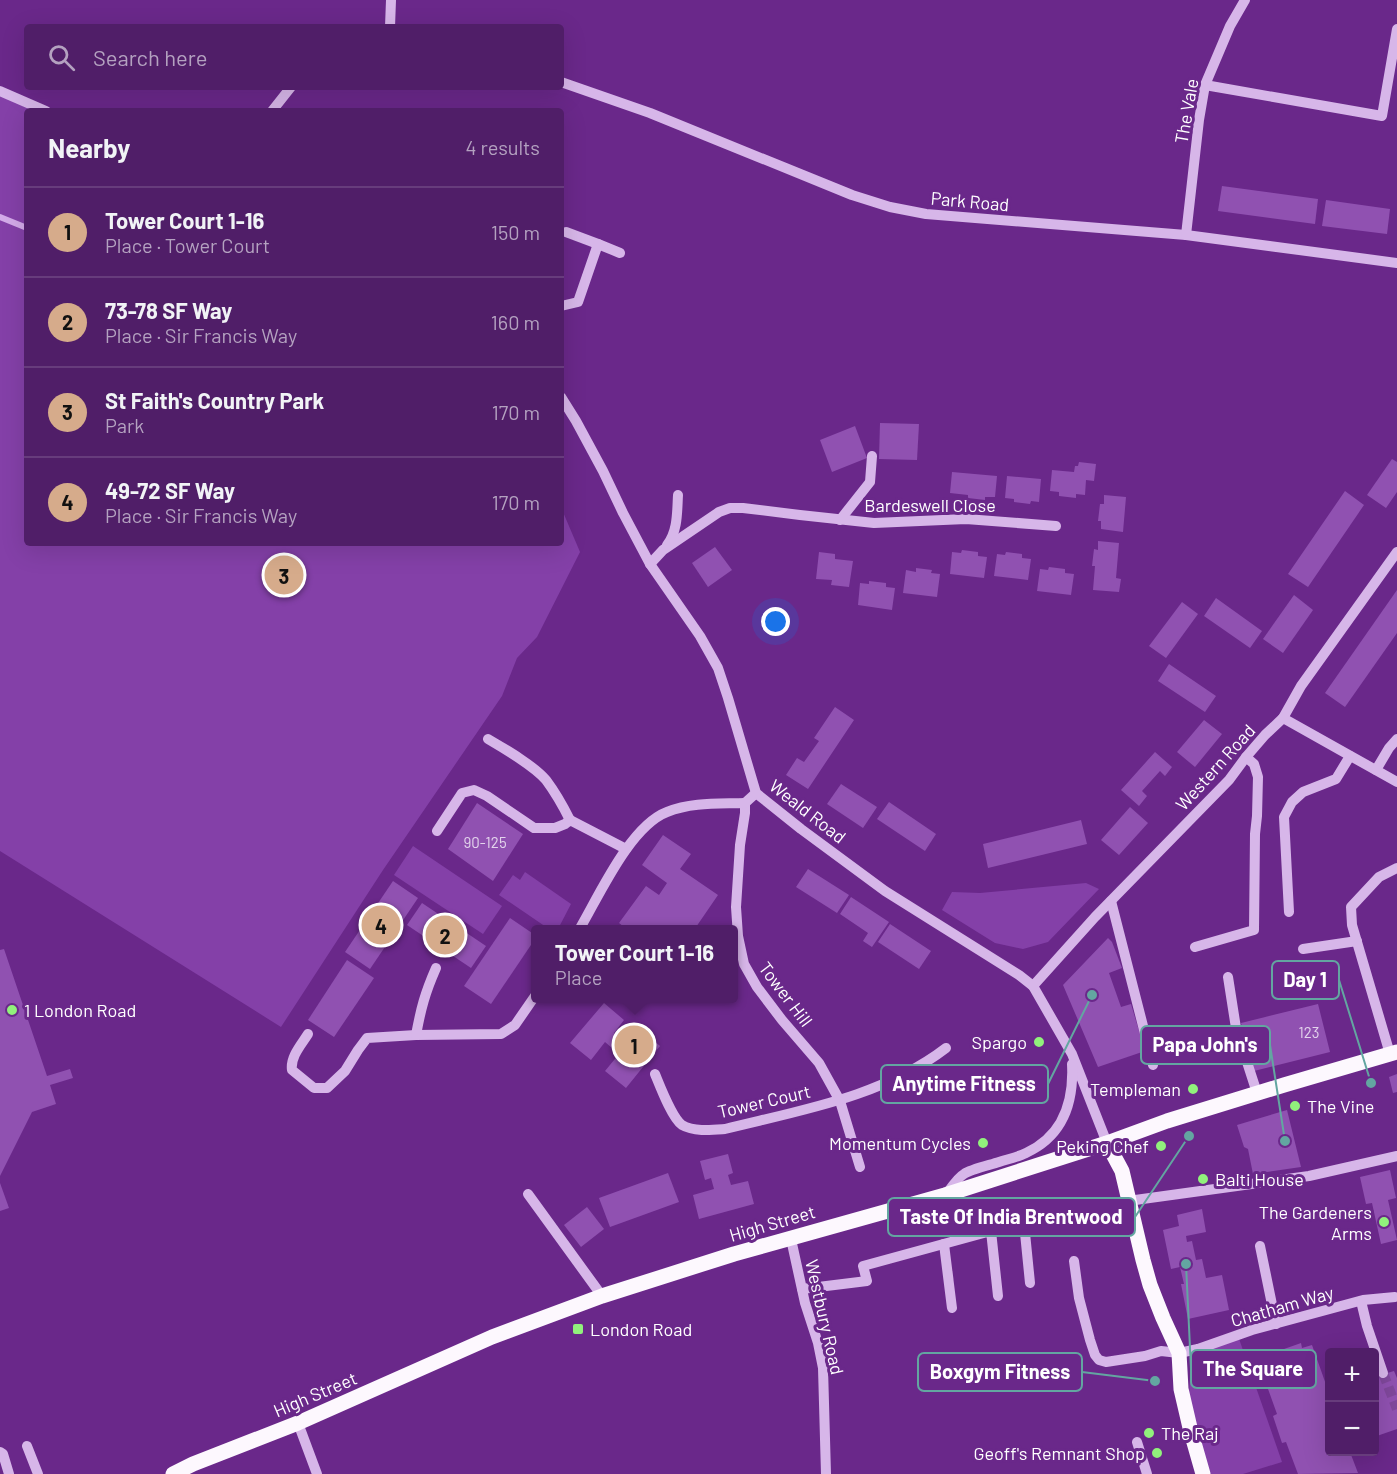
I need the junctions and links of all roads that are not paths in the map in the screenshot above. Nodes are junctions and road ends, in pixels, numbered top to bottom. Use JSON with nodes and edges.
{"nodes":[{"id":1,"x":391,"y":0,"type":"edge"},
{"id":2,"x":1245,"y":0,"type":"edge"},
{"id":3,"x":390,"y":24,"type":"edge"},
{"id":4,"x":1397,"y":29,"type":"edge"},
{"id":5,"x":564,"y":83,"type":"edge"},
{"id":6,"x":1205,"y":85,"type":"junction"},
{"id":7,"x":289,"y":90,"type":"edge"},
{"id":8,"x":0,"y":91,"type":"edge"},
{"id":9,"x":39,"y":108,"type":"edge"},
{"id":10,"x":274,"y":108,"type":"edge"},
{"id":11,"x":566,"y":232,"type":"dead end"},
{"id":12,"x":1186,"y":235,"type":"junction"},
{"id":13,"x":598,"y":244,"type":"junction"},
{"id":14,"x":620,"y":253,"type":"dead end"},
{"id":15,"x":1397,"y":263,"type":"edge"},
{"id":16,"x":564,"y":305,"type":"edge"},
{"id":17,"x":564,"y":402,"type":"edge"},
{"id":18,"x":872,"y":456,"type":"dead end"},
{"id":19,"x":678,"y":495,"type":"dead end"},
{"id":20,"x":840,"y":520,"type":"junction"},
{"id":21,"x":1056,"y":526,"type":"dead end"},
{"id":22,"x":663,"y":550,"type":"junction"},
{"id":23,"x":1397,"y":552,"type":"edge"},
{"id":24,"x":650,"y":564,"type":"junction"},
{"id":25,"x":1283,"y":718,"type":"junction"},
{"id":26,"x":488,"y":739,"type":"dead end"},
{"id":27,"x":1397,"y":739,"type":"edge"},
{"id":28,"x":1350,"y":756,"type":"junction"},
{"id":29,"x":1246,"y":757,"type":"junction"},
{"id":30,"x":1376,"y":770,"type":"junction"},
{"id":31,"x":1397,"y":782,"type":"edge"},
{"id":32,"x":756,"y":792,"type":"junction"},
{"id":33,"x":745,"y":803,"type":"junction"},
{"id":34,"x":570,"y":820,"type":"junction"},
{"id":35,"x":437,"y":831,"type":"dead end"},
{"id":36,"x":626,"y":849,"type":"junction"},
{"id":37,"x":1397,"y":868,"type":"edge"},
{"id":38,"x":1111,"y":902,"type":"junction"},
{"id":39,"x":1289,"y":912,"type":"dead end"},
{"id":40,"x":582,"y":925,"type":"edge"},
{"id":41,"x":737,"y":925,"type":"edge"},
{"id":42,"x":738,"y":936,"type":"edge"},
{"id":43,"x":1357,"y":941,"type":"junction"},
{"id":44,"x":1195,"y":947,"type":"dead end"},
{"id":45,"x":1303,"y":949,"type":"dead end"},
{"id":46,"x":436,"y":968,"type":"dead end"},
{"id":47,"x":1228,"y":977,"type":"dead end"},
{"id":48,"x":1033,"y":986,"type":"junction"},
{"id":49,"x":531,"y":1002,"type":"edge"},
{"id":50,"x":308,"y":1035,"type":"dead end"},
{"id":51,"x":416,"y":1035,"type":"junction"},
{"id":52,"x":946,"y":1048,"type":"dead end"},
{"id":53,"x":1393,"y":1053,"type":"edge"},
{"id":54,"x":1071,"y":1054,"type":"junction"},
{"id":55,"x":1153,"y":1065,"type":"dead end"},
{"id":56,"x":655,"y":1074,"type":"dead end"},
{"id":57,"x":1257,"y":1093,"type":"junction"},
{"id":58,"x":840,"y":1101,"type":"junction"},
{"id":59,"x":1107,"y":1143,"type":"junction"},
{"id":60,"x":1397,"y":1156,"type":"edge"},
{"id":61,"x":860,"y":1167,"type":"dead end"},
{"id":62,"x":528,"y":1194,"type":"dead end"},
{"id":63,"x":945,"y":1195,"type":"junction"},
{"id":64,"x":1128,"y":1201,"type":"junction"},
{"id":65,"x":991,"y":1232,"type":"junction"},
{"id":66,"x":791,"y":1239,"type":"junction"},
{"id":67,"x":944,"y":1244,"type":"junction"},
{"id":68,"x":1260,"y":1246,"type":"dead end"},
{"id":69,"x":1074,"y":1261,"type":"dead end"},
{"id":70,"x":1030,"y":1283,"type":"dead end"},
{"id":71,"x":802,"y":1289,"type":"junction"},
{"id":72,"x":602,"y":1296,"type":"junction"},
{"id":73,"x":998,"y":1296,"type":"dead end"},
{"id":74,"x":1395,"y":1297,"type":"dead end"},
{"id":75,"x":1361,"y":1301,"type":"junction"},
{"id":76,"x":952,"y":1308,"type":"dead end"},
{"id":77,"x":1276,"y":1324,"type":"junction"},
{"id":78,"x":1179,"y":1353,"type":"junction"},
{"id":79,"x":1383,"y":1373,"type":"tunnel mouth"},
{"id":80,"x":298,"y":1423,"type":"junction"},
{"id":81,"x":1137,"y":1442,"type":"dead end"},
{"id":82,"x":27,"y":1446,"type":"dead end"},
{"id":83,"x":2,"y":1453,"type":"edge"},
{"id":84,"x":9,"y":1474,"type":"edge"},
{"id":85,"x":38,"y":1474,"type":"edge"},
{"id":86,"x":173,"y":1474,"type":"edge"},
{"id":87,"x":317,"y":1474,"type":"edge"},
{"id":88,"x":826,"y":1474,"type":"edge"},
{"id":89,"x":1148,"y":1474,"type":"edge"},
{"id":90,"x":1203,"y":1474,"type":"edge"}],
"edges":[{"from":1,"to":3,"type":"street"},
{"from":2,"to":6,"type":"street","name":"The Vale"},
{"from":4,"to":6,"type":"street"},
{"from":5,"to":12,"type":"street","name":"Park Road"},
{"from":6,"to":12,"type":"street","name":"The Vale"},
{"from":7,"to":10,"type":"street"},
{"from":8,"to":9,"type":"street"},
{"from":11,"to":13,"type":"street"},
{"from":12,"to":15,"type":"street","name":"Park Road"},
{"from":13,"to":14,"type":"street"},
{"from":13,"to":16,"type":"street"},
{"from":17,"to":24,"type":"street","name":"Weald Road"},
{"from":18,"to":20,"type":"street","name":"Bardeswell Close"},
{"from":19,"to":22,"type":"street"},
{"from":20,"to":21,"type":"street","name":"Bardeswell Close"},
{"from":20,"to":22,"type":"street","name":"Bardeswell Close"},
{"from":22,"to":24,"type":"street","name":"Bardeswell Close"},
{"from":23,"to":25,"type":"street","name":"Western Road"},
{"from":24,"to":32,"type":"street","name":"Weald Road"},
{"from":25,"to":28,"type":"street"},
{"from":25,"to":29,"type":"street","name":"Western Road"},
{"from":26,"to":34,"type":"street"},
{"from":27,"to":30,"type":"street"},
{"from":28,"to":30,"type":"street"},
{"from":28,"to":39,"type":"street"},
{"from":29,"to":38,"type":"street","name":"Western Road"},
{"from":29,"to":44,"type":"street"},
{"from":30,"to":31,"type":"street"},
{"from":32,"to":33,"type":"street"},
{"from":32,"to":48,"type":"street","name":"Weald Road"},
{"from":33,"to":36,"type":"street"},
{"from":33,"to":41,"type":"street","name":"Tower Hill"},
{"from":34,"to":35,"type":"street"},
{"from":34,"to":36,"type":"street"},
{"from":36,"to":40,"type":"street"},
{"from":37,"to":43,"type":"street"},
{"from":38,"to":48,"type":"street","name":"Western Road"},
{"from":38,"to":55,"type":"street"},
{"from":42,"to":58,"type":"street","name":"Tower Hill"},
{"from":43,"to":45,"type":"street"},
{"from":43,"to":53,"type":"street"},
{"from":46,"to":51,"type":"street"},
{"from":47,"to":57,"type":"street"},
{"from":48,"to":54,"type":"street","name":"Weald Road"},
{"from":49,"to":51,"type":"street"},
{"from":50,"to":51,"type":"street"},
{"from":52,"to":58,"type":"street"},
{"from":53,"to":57,"type":"main road","name":"High Street"},
{"from":54,"to":59,"type":"street","name":"Weald Road"},
{"from":54,"to":63,"type":"street"},
{"from":56,"to":58,"type":"street","name":"Tower Court"},
{"from":57,"to":59,"type":"main road","name":"High Street"},
{"from":58,"to":61,"type":"street","name":"Tower Hill"},
{"from":59,"to":63,"type":"main road","name":"High Street"},
{"from":59,"to":64,"type":"main road"},
{"from":60,"to":64,"type":"street"},
{"from":62,"to":72,"type":"street"},
{"from":63,"to":66,"type":"main road","name":"High Street"},
{"from":64,"to":78,"type":"main road"},
{"from":65,"to":67,"type":"street"},
{"from":65,"to":70,"type":"street"},
{"from":65,"to":73,"type":"street"},
{"from":66,"to":71,"type":"street","name":"Westbury Road"},
{"from":66,"to":72,"type":"main road","name":"High Street"},
{"from":67,"to":71,"type":"street"},
{"from":67,"to":76,"type":"street"},
{"from":68,"to":77,"type":"street"},
{"from":69,"to":78,"type":"street","name":"Chatham Way"},
{"from":71,"to":88,"type":"street","name":"Westbury Road"},
{"from":72,"to":80,"type":"main road","name":"High Street"},
{"from":74,"to":75,"type":"street","name":"Chatham Way"},
{"from":75,"to":77,"type":"street","name":"Chatham Way"},
{"from":75,"to":79,"type":"street"},
{"from":77,"to":78,"type":"street","name":"Chatham Way"},
{"from":78,"to":90,"type":"main road"},
{"from":80,"to":86,"type":"main road","name":"High Street"},
{"from":80,"to":87,"type":"street"},
{"from":81,"to":89,"type":"street"},
{"from":82,"to":85,"type":"street"},
{"from":83,"to":84,"type":"street"}]}
